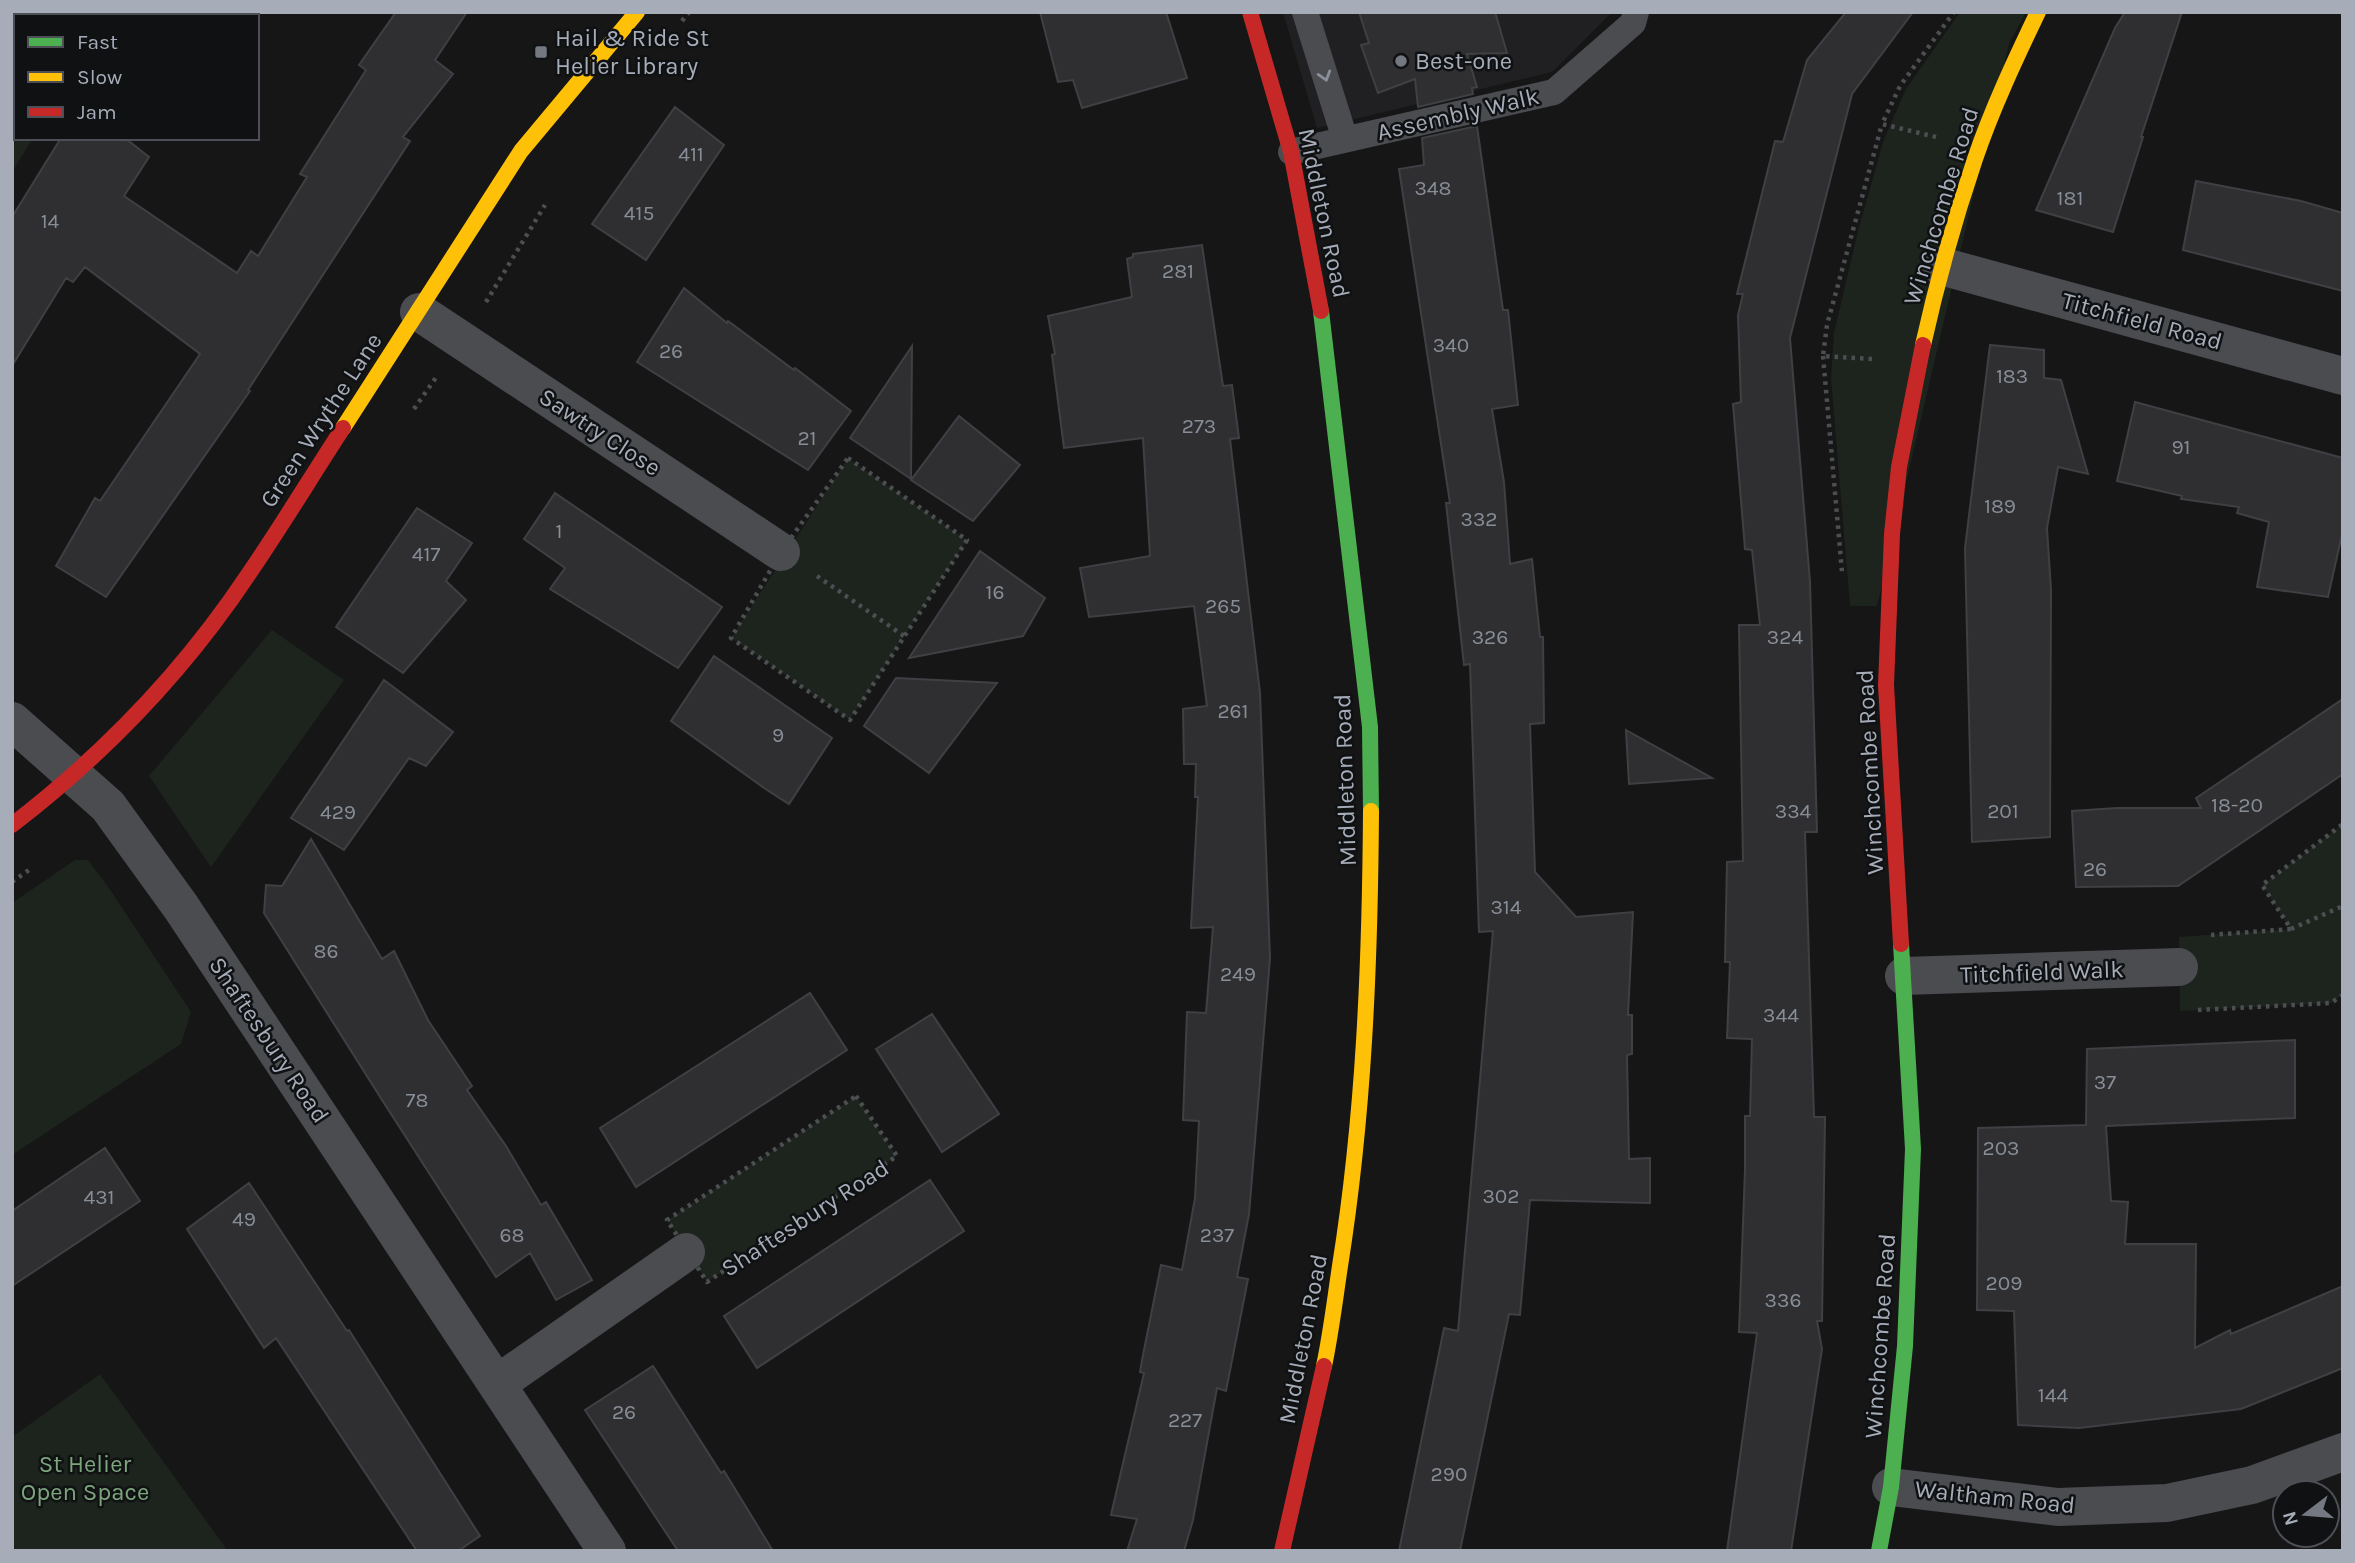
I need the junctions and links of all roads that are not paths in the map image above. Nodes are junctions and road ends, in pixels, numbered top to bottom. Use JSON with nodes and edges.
{"nodes":[{"id":1,"x":637,"y":12,"type":"edge"},
{"id":2,"x":1250,"y":12,"type":"edge"},
{"id":3,"x":1305,"y":12,"type":"edge"},
{"id":4,"x":1636,"y":12,"type":"edge"},
{"id":5,"x":2038,"y":12,"type":"edge"},
{"id":6,"x":1345,"y":139,"type":"junction"},
{"id":7,"x":1291,"y":152,"type":"junction"},
{"id":8,"x":1941,"y":266,"type":"junction"},
{"id":9,"x":419,"y":312,"type":"junction"},
{"id":10,"x":2343,"y":376,"type":"edge"},
{"id":11,"x":787,"y":555,"type":"road end"},
{"id":12,"x":12,"y":722,"type":"edge"},
{"id":13,"x":75,"y":776,"type":"junction"},
{"id":14,"x":12,"y":825,"type":"edge"},
{"id":15,"x":2179,"y":967,"type":"road end"},
{"id":16,"x":1904,"y":976,"type":"junction"},
{"id":17,"x":686,"y":1252,"type":"road end"},
{"id":18,"x":497,"y":1384,"type":"junction"},
{"id":19,"x":2343,"y":1452,"type":"edge"},
{"id":20,"x":1891,"y":1487,"type":"junction"},
{"id":21,"x":607,"y":1551,"type":"edge"},
{"id":22,"x":1282,"y":1551,"type":"edge"},
{"id":23,"x":1879,"y":1551,"type":"edge"}],
"edges":[{"from":1,"to":9,"type":"street","name":"Green Wrythe Lane"},
{"from":2,"to":7,"type":"street","name":"Middleton Road"},
{"from":3,"to":6,"type":"lane","one_way":true},
{"from":4,"to":6,"type":"lane","name":"Assembly Walk"},
{"from":5,"to":8,"type":"street","name":"Winchcombe Road"},
{"from":6,"to":7,"type":"lane","name":"Assembly Walk"},
{"from":7,"to":22,"type":"street","name":"Middleton Road"},
{"from":8,"to":10,"type":"street","name":"Titchfield Road"},
{"from":8,"to":16,"type":"street","name":"Winchcombe Road"},
{"from":9,"to":11,"type":"street","name":"Sawtry Close"},
{"from":9,"to":13,"type":"street","name":"Green Wrythe Lane"},
{"from":12,"to":13,"type":"street","name":"Shaftesbury Road"},
{"from":13,"to":14,"type":"street","name":"Green Wrythe Lane"},
{"from":13,"to":18,"type":"street","name":"Shaftesbury Road"},
{"from":15,"to":16,"type":"street","name":"Titchfield Walk"},
{"from":16,"to":20,"type":"street","name":"Winchcombe Road"},
{"from":17,"to":18,"type":"street","name":"Shaftesbury Road"},
{"from":18,"to":21,"type":"street","name":"Shaftesbury Road"},
{"from":19,"to":20,"type":"street","name":"Waltham Road"},
{"from":20,"to":23,"type":"street","name":"Winchcombe Road"}]}
